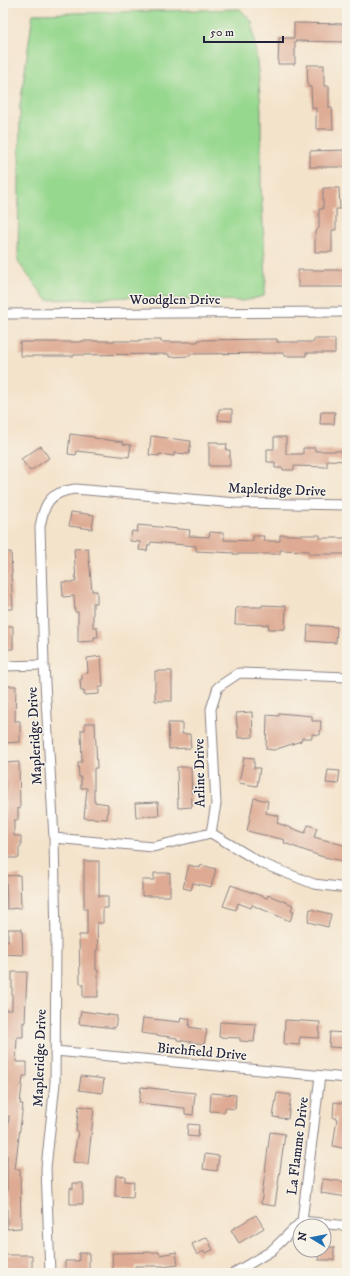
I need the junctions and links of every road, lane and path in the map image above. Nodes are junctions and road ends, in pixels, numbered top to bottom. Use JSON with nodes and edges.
{"nodes":[{"id":1,"x":347,"y":312,"type":"edge"},
{"id":2,"x":3,"y":314,"type":"edge"},
{"id":3,"x":347,"y":506,"type":"edge"},
{"id":4,"x":44,"y":665,"type":"junction"},
{"id":5,"x":3,"y":666,"type":"edge"},
{"id":6,"x":347,"y":677,"type":"edge"},
{"id":7,"x":211,"y":833,"type":"junction"},
{"id":8,"x":54,"y":838,"type":"junction"},
{"id":9,"x":347,"y":888,"type":"edge"},
{"id":10,"x":55,"y":1051,"type":"junction"},
{"id":11,"x":320,"y":1076,"type":"junction"},
{"id":12,"x":347,"y":1078,"type":"edge"},
{"id":13,"x":302,"y":1218,"type":"edge"},
{"id":14,"x":332,"y":1224,"type":"edge"},
{"id":15,"x":347,"y":1226,"type":"edge"},
{"id":16,"x":292,"y":1231,"type":"edge"},
{"id":17,"x":50,"y":1273,"type":"edge"},
{"id":18,"x":234,"y":1273,"type":"edge"}],
"edges":[{"from":1,"to":2,"type":"street","name":"Woodglen Drive"},
{"from":3,"to":4,"type":"street","name":"Mapleridge Drive"},
{"from":4,"to":5,"type":"street"},
{"from":4,"to":8,"type":"street","name":"Mapleridge Drive"},
{"from":6,"to":7,"type":"street","name":"Arline Drive"},
{"from":7,"to":8,"type":"street"},
{"from":7,"to":9,"type":"street"},
{"from":8,"to":10,"type":"street","name":"Mapleridge Drive"},
{"from":10,"to":11,"type":"street","name":"Birchfield Drive"},
{"from":10,"to":17,"type":"street","name":"Mapleridge Drive"},
{"from":11,"to":12,"type":"street","name":"Birchfield Drive"},
{"from":11,"to":13,"type":"street","name":"La Flamme Drive"},
{"from":14,"to":15,"type":"street"},
{"from":16,"to":18,"type":"street"}]}
